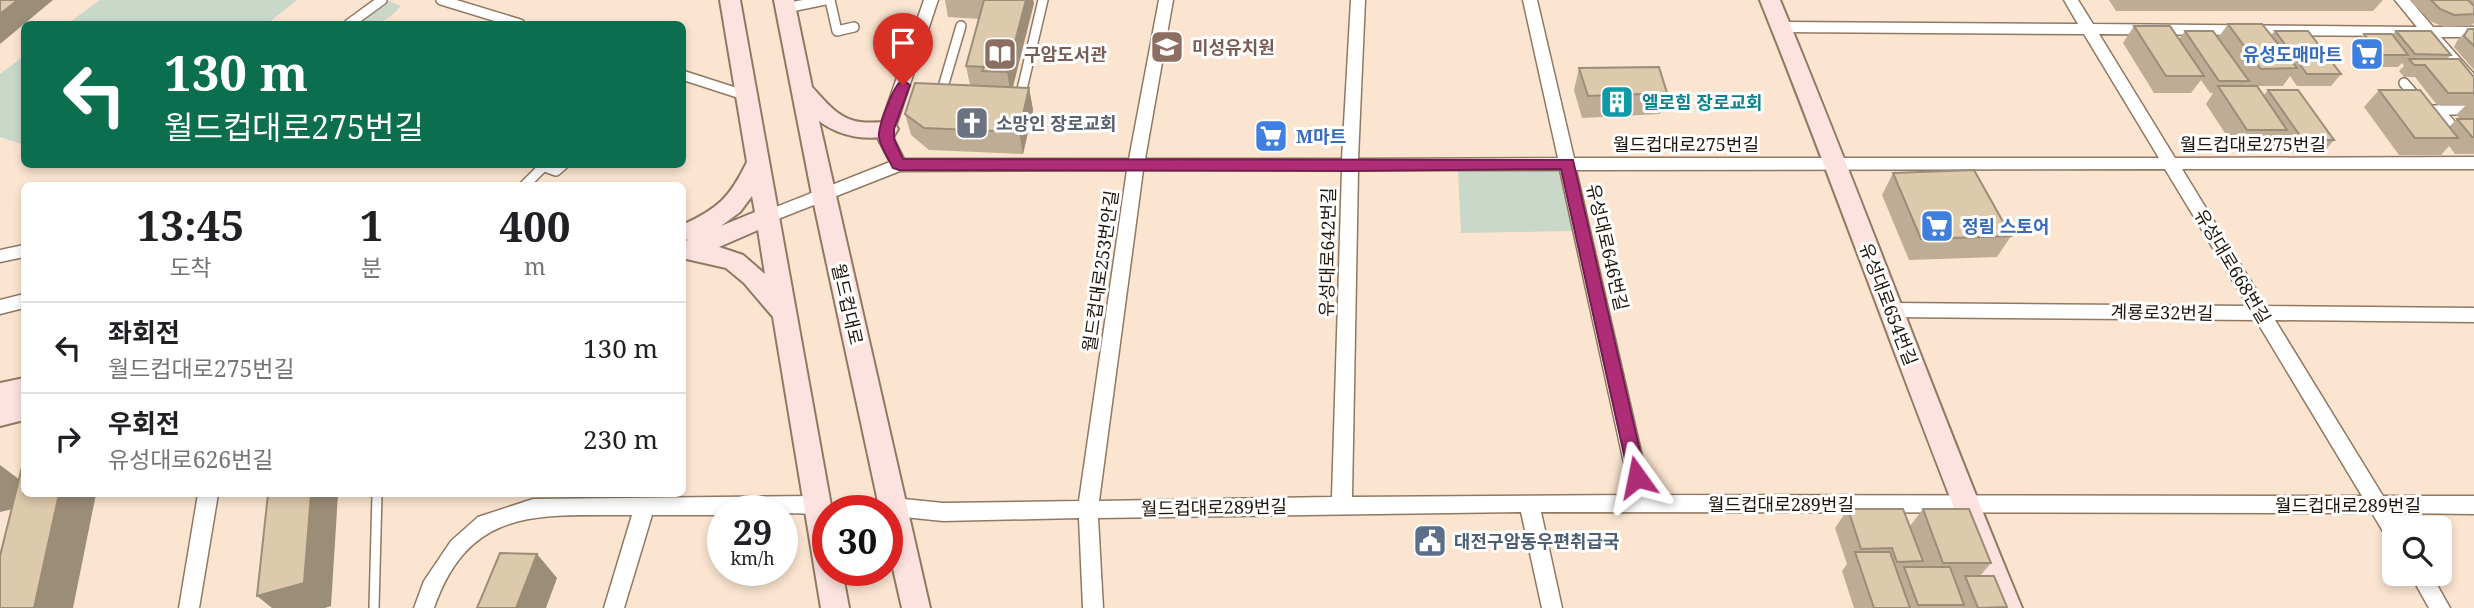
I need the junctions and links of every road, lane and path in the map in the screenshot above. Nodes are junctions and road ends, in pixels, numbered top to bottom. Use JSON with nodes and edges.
{"nodes":[{"id":1,"x":382,"y":0,"type":"edge"},
{"id":2,"x":441,"y":0,"type":"edge"},
{"id":3,"x":730,"y":0,"type":"edge"},
{"id":4,"x":827,"y":0,"type":"edge"},
{"id":5,"x":931,"y":0,"type":"edge"},
{"id":6,"x":1043,"y":0,"type":"edge"},
{"id":7,"x":1166,"y":0,"type":"edge"},
{"id":8,"x":1358,"y":0,"type":"edge"},
{"id":9,"x":1530,"y":0,"type":"edge"},
{"id":10,"x":1770,"y":0,"type":"edge"},
{"id":11,"x":2071,"y":0,"type":"edge"},
{"id":12,"x":2402,"y":0,"type":"edge"},
{"id":13,"x":785,"y":4,"type":"edge"},
{"id":14,"x":353,"y":21,"type":"edge"},
{"id":15,"x":510,"y":21,"type":"edge"},
{"id":16,"x":961,"y":26,"type":"dead end"},
{"id":17,"x":854,"y":27,"type":"dead end"},
{"id":18,"x":1782,"y":27,"type":"junction"},
{"id":19,"x":2088,"y":28,"type":"junction"},
{"id":20,"x":2429,"y":32,"type":"junction"},
{"id":21,"x":2474,"y":32,"type":"edge"},
{"id":22,"x":686,"y":76,"type":"edge"},
{"id":23,"x":2404,"y":83,"type":"dead end"},
{"id":24,"x":2474,"y":84,"type":"edge"},
{"id":25,"x":930,"y":86,"type":"edge"},
{"id":26,"x":946,"y":88,"type":"joint"},
{"id":27,"x":803,"y":89,"type":"junction"},
{"id":28,"x":746,"y":95,"type":"junction"},
{"id":29,"x":1007,"y":98,"type":"edge"},
{"id":30,"x":2440,"y":110,"type":"junction"},
{"id":31,"x":2474,"y":110,"type":"edge"},
{"id":32,"x":2454,"y":128,"type":"edge"},
{"id":33,"x":887,"y":129,"type":"junction"},
{"id":34,"x":1568,"y":163,"type":"junction"},
{"id":35,"x":1837,"y":163,"type":"junction"},
{"id":36,"x":2474,"y":163,"type":"edge"},
{"id":37,"x":757,"y":164,"type":"junction"},
{"id":38,"x":2171,"y":164,"type":"junction"},
{"id":39,"x":899,"y":165,"type":"junction"},
{"id":40,"x":1136,"y":166,"type":"junction"},
{"id":41,"x":1350,"y":166,"type":"junction"},
{"id":42,"x":538,"y":168,"type":"edge"},
{"id":43,"x":527,"y":182,"type":"edge"},
{"id":44,"x":824,"y":195,"type":"junction"},
{"id":45,"x":767,"y":218,"type":"junction"},
{"id":46,"x":686,"y":242,"type":"edge"},
{"id":47,"x":21,"y":252,"type":"edge"},
{"id":48,"x":0,"y":256,"type":"edge"},
{"id":49,"x":21,"y":302,"type":"edge"},
{"id":50,"x":0,"y":307,"type":"edge"},
{"id":51,"x":1891,"y":310,"type":"junction"},
{"id":52,"x":2262,"y":313,"type":"junction"},
{"id":53,"x":784,"y":314,"type":"junction"},
{"id":54,"x":2474,"y":315,"type":"edge"},
{"id":55,"x":21,"y":389,"type":"edge"},
{"id":56,"x":0,"y":394,"type":"edge"},
{"id":57,"x":21,"y":411,"type":"edge"},
{"id":58,"x":0,"y":415,"type":"edge"},
{"id":59,"x":815,"y":495,"type":"edge"},
{"id":60,"x":891,"y":495,"type":"edge"},
{"id":61,"x":208,"y":497,"type":"edge"},
{"id":62,"x":377,"y":497,"type":"edge"},
{"id":63,"x":1529,"y":503,"type":"junction"},
{"id":64,"x":1643,"y":503,"type":"junction"},
{"id":65,"x":1965,"y":504,"type":"junction"},
{"id":66,"x":812,"y":505,"type":"edge"},
{"id":67,"x":1342,"y":505,"type":"junction"},
{"id":68,"x":2378,"y":505,"type":"junction"},
{"id":69,"x":2474,"y":505,"type":"edge"},
{"id":70,"x":644,"y":508,"type":"junction"},
{"id":71,"x":903,"y":508,"type":"edge"},
{"id":72,"x":1088,"y":508,"type":"junction"},
{"id":73,"x":2385,"y":516,"type":"edge"},
{"id":74,"x":903,"y":548,"type":"edge"},
{"id":75,"x":831,"y":586,"type":"edge"},
{"id":76,"x":2427,"y":586,"type":"edge"},
{"id":77,"x":190,"y":608,"type":"edge"},
{"id":78,"x":371,"y":608,"type":"edge"},
{"id":79,"x":424,"y":608,"type":"edge"},
{"id":80,"x":614,"y":608,"type":"edge"},
{"id":81,"x":835,"y":608,"type":"edge"},
{"id":82,"x":916,"y":608,"type":"edge"},
{"id":83,"x":1093,"y":608,"type":"edge"},
{"id":84,"x":1552,"y":608,"type":"edge"},
{"id":85,"x":2008,"y":608,"type":"edge"},
{"id":86,"x":2440,"y":608,"type":"edge"}],
"edges":[{"from":1,"to":14,"type":"lane"},
{"from":2,"to":15,"type":"lane"},
{"from":3,"to":28,"type":"street"},
{"from":4,"to":13,"type":"lane"},
{"from":4,"to":17,"type":"lane"},
{"from":5,"to":33,"type":"street"},
{"from":6,"to":29,"type":"lane"},
{"from":7,"to":40,"type":"street","name":"월드컵대로253번안길"},
{"from":8,"to":41,"type":"street","name":"유성대로642번길"},
{"from":9,"to":34,"type":"street","name":"유성대로646번길"},
{"from":10,"to":18,"type":"street","name":"유성대로654번길"},
{"from":11,"to":19,"type":"street","name":"유성대로668번길"},
{"from":12,"to":20,"type":"street"},
{"from":13,"to":27,"type":"street","name":"월드컵대로"},
{"from":16,"to":26,"type":"lane"},
{"from":18,"to":19,"type":"street"},
{"from":18,"to":35,"type":"street","name":"유성대로654번길"},
{"from":19,"to":20,"type":"street"},
{"from":19,"to":38,"type":"street","name":"유성대로668번길"},
{"from":20,"to":21,"type":"street"},
{"from":20,"to":24,"type":"street"},
{"from":22,"to":28,"type":"lane"},
{"from":23,"to":30,"type":"lane"},
{"from":25,"to":26,"type":"lane"},
{"from":27,"to":33,"type":"street"},
{"from":27,"to":44,"type":"street","name":"월드컵대로"},
{"from":28,"to":37,"type":"street"},
{"from":30,"to":31,"type":"lane"},
{"from":30,"to":32,"type":"lane"},
{"from":33,"to":39,"type":"street"},
{"from":34,"to":35,"type":"street","name":"월드컵대로275번길"},
{"from":34,"to":41,"type":"street","name":"월드컵대로275번길"},
{"from":34,"to":64,"type":"street","name":"유성대로646번길"},
{"from":35,"to":38,"type":"street","name":"월드컵대로275번길"},
{"from":35,"to":51,"type":"street","name":"유성대로654번길"},
{"from":36,"to":38,"type":"street","name":"월드컵대로275번길"},
{"from":37,"to":45,"type":"street"},
{"from":37,"to":46,"type":"street"},
{"from":38,"to":52,"type":"street","name":"유성대로668번길"},
{"from":39,"to":40,"type":"street","name":"월드컵대로275번길"},
{"from":39,"to":44,"type":"street"},
{"from":40,"to":41,"type":"street","name":"월드컵대로275번길"},
{"from":40,"to":72,"type":"street","name":"월드컵대로253번안길"},
{"from":41,"to":67,"type":"street","name":"유성대로642번길"},
{"from":42,"to":43,"type":"lane"},
{"from":44,"to":45,"type":"street"},
{"from":44,"to":60,"type":"street","name":"월드컵대로"},
{"from":45,"to":46,"type":"street"},
{"from":45,"to":53,"type":"street"},
{"from":46,"to":53,"type":"street"},
{"from":47,"to":48,"type":"street"},
{"from":49,"to":50,"type":"street"},
{"from":51,"to":52,"type":"street","name":"계룡로32번길"},
{"from":51,"to":65,"type":"street","name":"유성대로654번길"},
{"from":52,"to":54,"type":"street","name":"계룡로32번길"},
{"from":52,"to":68,"type":"street","name":"유성대로668번길"},
{"from":53,"to":59,"type":"street"},
{"from":55,"to":56,"type":"street"},
{"from":57,"to":58,"type":"street"},
{"from":61,"to":77,"type":"street"},
{"from":62,"to":78,"type":"lane"},
{"from":63,"to":64,"type":"street","name":"월드컵대로289번길"},
{"from":63,"to":67,"type":"street","name":"월드컵대로289번길"},
{"from":63,"to":84,"type":"street"},
{"from":64,"to":65,"type":"street","name":"월드컵대로289번길"},
{"from":65,"to":68,"type":"street","name":"월드컵대로289번길"},
{"from":65,"to":85,"type":"street","name":"유성대로654번길"},
{"from":66,"to":70,"type":"street"},
{"from":67,"to":72,"type":"street","name":"월드컵대로289번길"},
{"from":68,"to":69,"type":"street","name":"월드컵대로289번길"},
{"from":68,"to":73,"type":"street","name":"유성대로668번길"},
{"from":70,"to":79,"type":"street"},
{"from":70,"to":80,"type":"street"},
{"from":71,"to":72,"type":"street","name":"월드컵대로289번길"},
{"from":72,"to":83,"type":"street"},
{"from":74,"to":82,"type":"street","name":"월드컵대로"},
{"from":75,"to":81,"type":"street"},
{"from":76,"to":86,"type":"street"}]}
